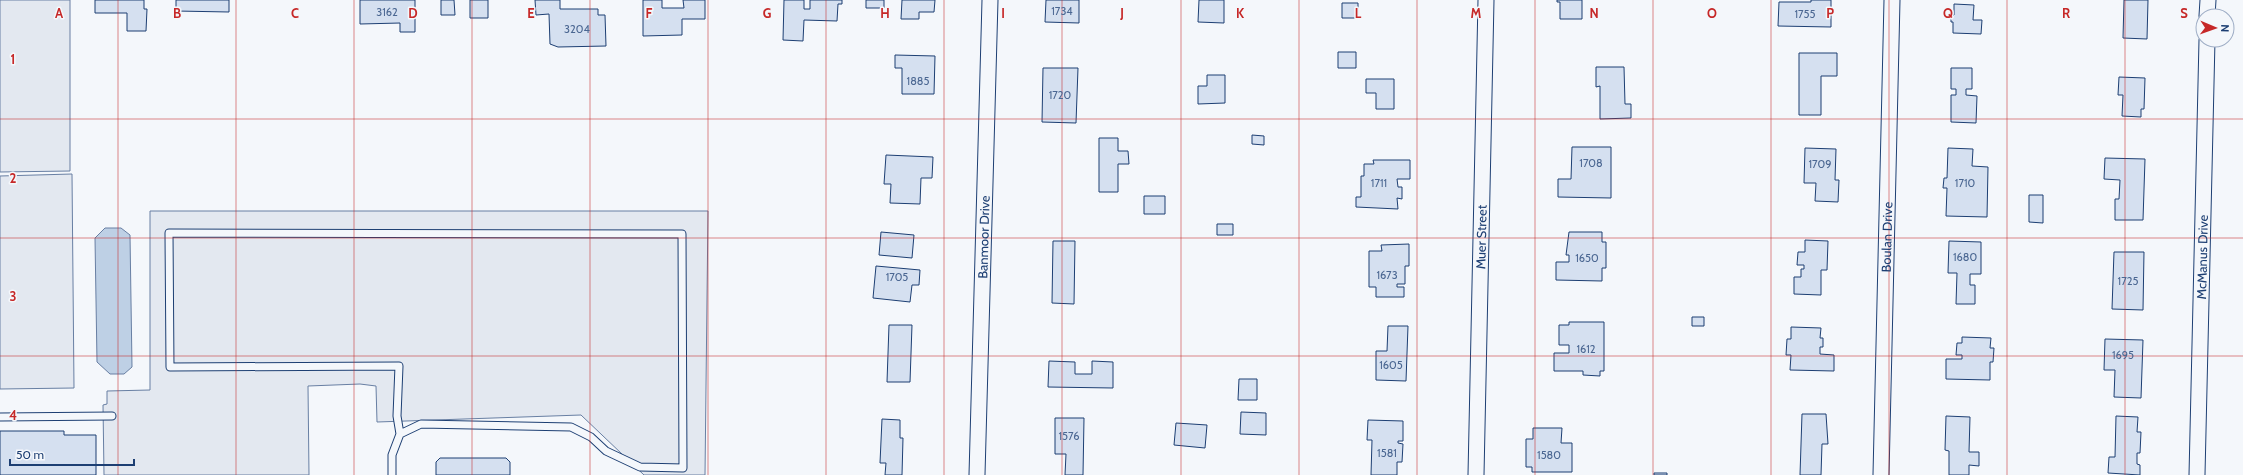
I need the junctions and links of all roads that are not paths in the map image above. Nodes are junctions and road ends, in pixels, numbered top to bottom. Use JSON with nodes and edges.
{"nodes":[{"id":1,"x":990,"y":0,"type":"edge"},
{"id":2,"x":1486,"y":0,"type":"edge"},
{"id":3,"x":1892,"y":0,"type":"edge"},
{"id":4,"x":2207,"y":48,"type":"edge"},
{"id":5,"x":112,"y":416,"type":"dead end"},
{"id":6,"x":0,"y":417,"type":"edge"},
{"id":7,"x":400,"y":434,"type":"junction"},
{"id":8,"x":392,"y":475,"type":"edge"},
{"id":9,"x":977,"y":475,"type":"edge"},
{"id":10,"x":1476,"y":475,"type":"edge"},
{"id":11,"x":1881,"y":475,"type":"edge"},
{"id":12,"x":2197,"y":475,"type":"edge"}],
"edges":[{"from":1,"to":9,"type":"street","name":"Banmoor Drive"},
{"from":2,"to":10,"type":"street","name":"Muer Street"},
{"from":3,"to":11,"type":"street","name":"Boulan Drive"},
{"from":4,"to":12,"type":"street","name":"McManus Drive"},
{"from":5,"to":6,"type":"lane"},
{"from":7,"to":7,"type":"lane"},
{"from":7,"to":8,"type":"lane"}]}
